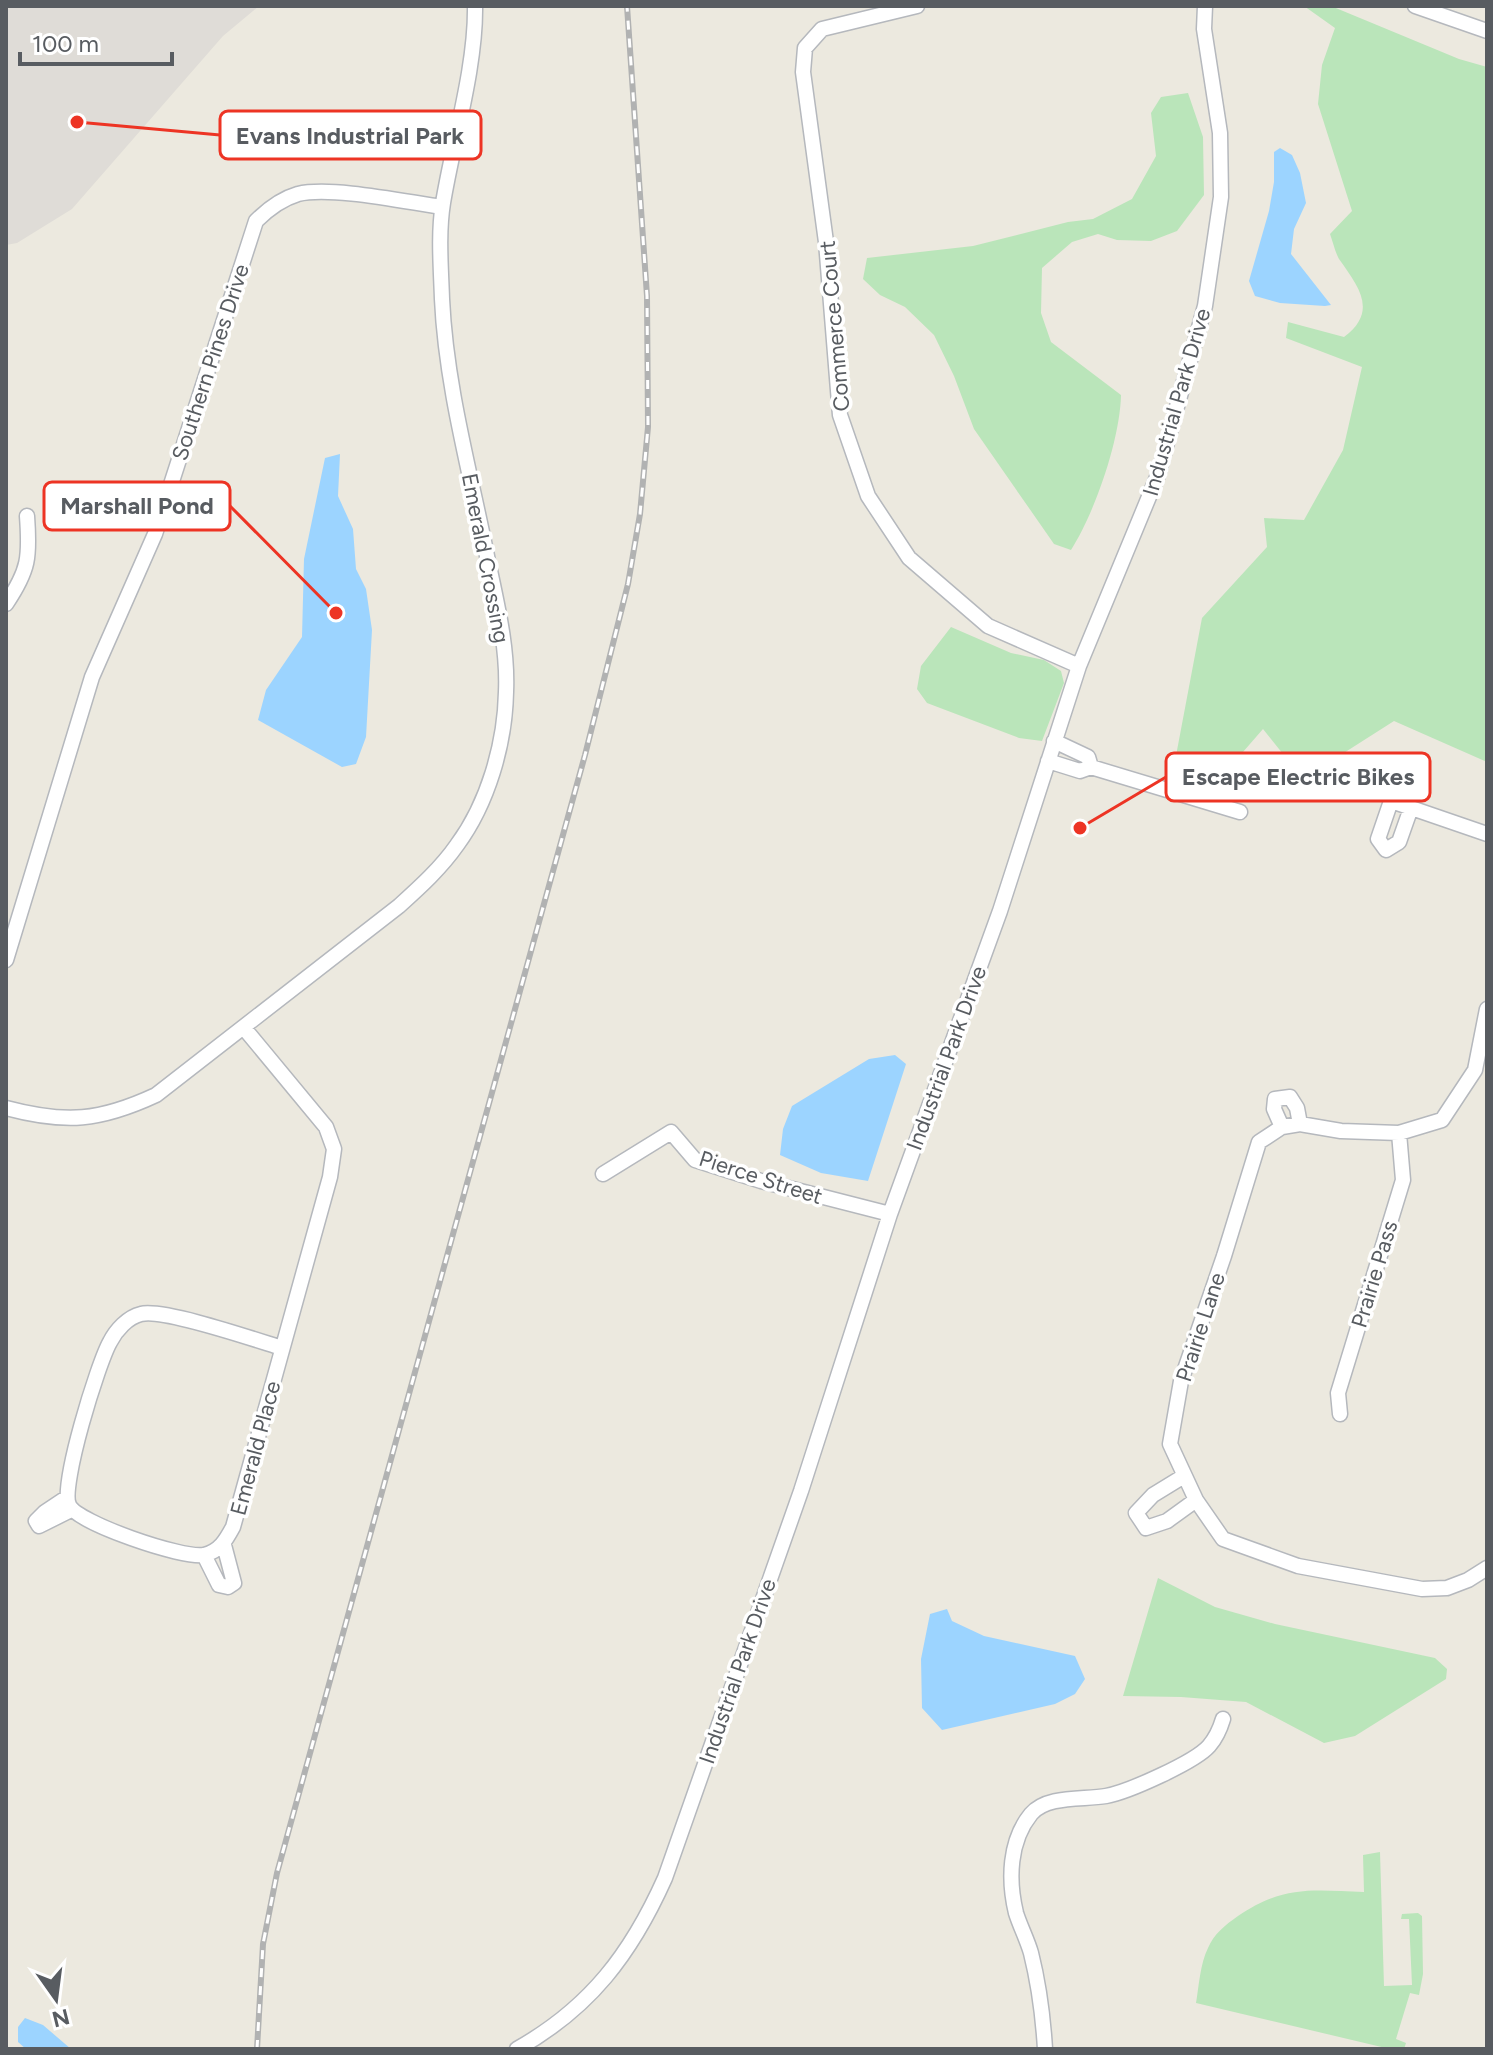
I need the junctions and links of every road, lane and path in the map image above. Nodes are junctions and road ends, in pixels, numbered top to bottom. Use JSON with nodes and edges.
{"nodes":[{"id":1,"x":475,"y":6,"type":"edge"},
{"id":2,"x":917,"y":6,"type":"edge"},
{"id":3,"x":1205,"y":6,"type":"edge"},
{"id":4,"x":1415,"y":6,"type":"edge"},
{"id":5,"x":1487,"y":31,"type":"edge"},
{"id":6,"x":442,"y":207,"type":"junction"},
{"id":7,"x":27,"y":516,"type":"dead end"},
{"id":8,"x":6,"y":604,"type":"edge"},
{"id":9,"x":1079,"y":666,"type":"junction"},
{"id":10,"x":1054,"y":741,"type":"junction"},
{"id":11,"x":1048,"y":761,"type":"junction"},
{"id":12,"x":1091,"y":767,"type":"junction"},
{"id":13,"x":1411,"y":808,"type":"dead end"},
{"id":14,"x":1240,"y":812,"type":"dead end"},
{"id":15,"x":1487,"y":834,"type":"edge"},
{"id":16,"x":6,"y":960,"type":"edge"},
{"id":17,"x":1487,"y":1009,"type":"edge"},
{"id":18,"x":244,"y":1028,"type":"junction"},
{"id":19,"x":6,"y":1108,"type":"edge"},
{"id":20,"x":1300,"y":1124,"type":"junction"},
{"id":21,"x":1282,"y":1127,"type":"junction"},
{"id":22,"x":1399,"y":1133,"type":"junction"},
{"id":23,"x":603,"y":1174,"type":"dead end"},
{"id":24,"x":890,"y":1214,"type":"junction"},
{"id":25,"x":282,"y":1348,"type":"junction"},
{"id":26,"x":1340,"y":1414,"type":"dead end"},
{"id":27,"x":1184,"y":1476,"type":"junction"},
{"id":28,"x":1196,"y":1500,"type":"junction"},
{"id":29,"x":224,"y":1545,"type":"junction"},
{"id":30,"x":204,"y":1555,"type":"junction"},
{"id":31,"x":1487,"y":1568,"type":"edge"},
{"id":32,"x":1223,"y":1719,"type":"dead end"},
{"id":33,"x":517,"y":2049,"type":"edge"},
{"id":34,"x":1045,"y":2049,"type":"edge"}],
"edges":[{"from":1,"to":6,"type":"street","name":"Emerald Crossing"},
{"from":2,"to":9,"type":"street","name":"Commerce Court"},
{"from":3,"to":9,"type":"street","name":"Industrial Park Drive"},
{"from":4,"to":5,"type":"street"},
{"from":6,"to":16,"type":"street","name":"Southern Pines Drive"},
{"from":6,"to":18,"type":"street","name":"Emerald Crossing"},
{"from":7,"to":8,"type":"street"},
{"from":9,"to":10,"type":"street","name":"Industrial Park Drive"},
{"from":10,"to":11,"type":"street","name":"Industrial Park Drive"},
{"from":10,"to":12,"type":"street"},
{"from":11,"to":12,"type":"street"},
{"from":11,"to":24,"type":"street","name":"Industrial Park Drive"},
{"from":12,"to":14,"type":"street"},
{"from":13,"to":15,"type":"street"},
{"from":17,"to":22,"type":"street"},
{"from":18,"to":19,"type":"street","name":"Emerald Crossing"},
{"from":18,"to":25,"type":"street","name":"Emerald Place"},
{"from":20,"to":21,"type":"street"},
{"from":20,"to":21,"type":"street"},
{"from":20,"to":22,"type":"street"},
{"from":21,"to":27,"type":"street","name":"Prairie Lane"},
{"from":22,"to":26,"type":"street","name":"Prairie Pass"},
{"from":23,"to":24,"type":"street","name":"Pierce Street"},
{"from":24,"to":33,"type":"street","name":"Industrial Park Drive"},
{"from":25,"to":29,"type":"street","name":"Emerald Place"},
{"from":25,"to":30,"type":"street"},
{"from":27,"to":28,"type":"street","name":"Prairie Lane"},
{"from":27,"to":28,"type":"street"},
{"from":28,"to":31,"type":"street","name":"Prairie Lane"},
{"from":29,"to":30,"type":"street","name":"Emerald Place"},
{"from":29,"to":30,"type":"street"},
{"from":32,"to":34,"type":"street"}]}
